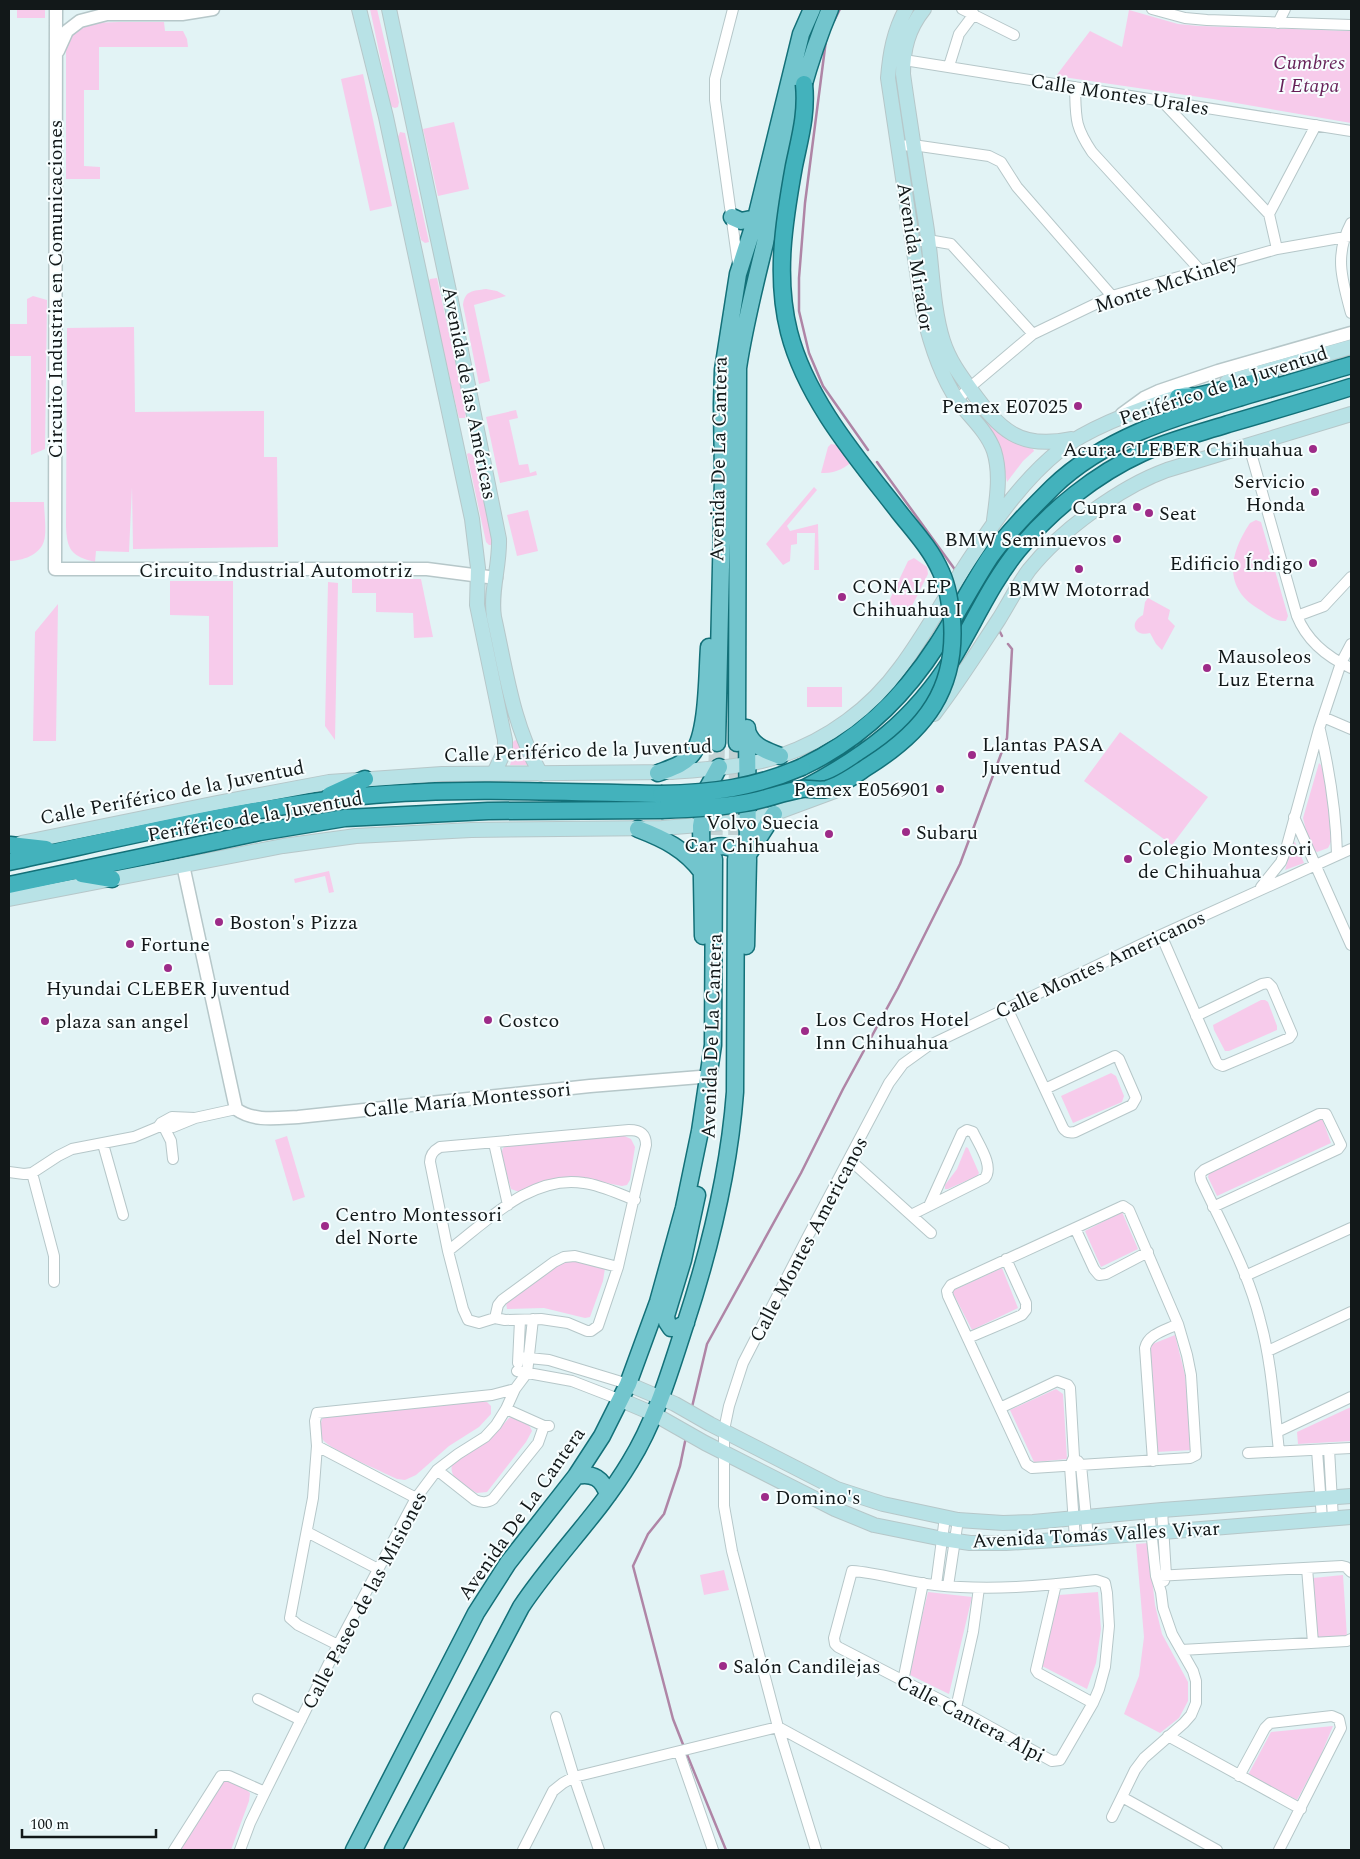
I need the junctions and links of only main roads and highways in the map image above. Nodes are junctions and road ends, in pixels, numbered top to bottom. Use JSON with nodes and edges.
{"nodes":[{"id":1,"x":359,"y":9,"type":"edge"},
{"id":2,"x":389,"y":9,"type":"edge"},
{"id":3,"x":812,"y":9,"type":"edge"},
{"id":4,"x":830,"y":9,"type":"edge"},
{"id":5,"x":913,"y":11,"type":"edge"},
{"id":6,"x":896,"y":59,"type":"junction"},
{"id":7,"x":804,"y":84,"type":"junction"},
{"id":8,"x":732,"y":217,"type":"road end"},
{"id":9,"x":756,"y":218,"type":"junction"},
{"id":10,"x":1351,"y":347,"type":"edge"},
{"id":11,"x":1351,"y":365,"type":"edge"},
{"id":12,"x":1351,"y":387,"type":"edge"},
{"id":13,"x":1178,"y":397,"type":"junction"},
{"id":14,"x":1351,"y":414,"type":"edge"},
{"id":15,"x":478,"y":434,"type":"junction"},
{"id":16,"x":1080,"y":438,"type":"junction"},
{"id":17,"x":455,"y":440,"type":"junction"},
{"id":18,"x":723,"y":478,"type":"junction"},
{"id":19,"x":994,"y":522,"type":"junction"},
{"id":20,"x":511,"y":725,"type":"junction"},
{"id":21,"x":742,"y":737,"type":"junction"},
{"id":22,"x":717,"y":743,"type":"tunnel mouth"},
{"id":23,"x":778,"y":756,"type":"junction"},
{"id":24,"x":746,"y":763,"type":"junction"},
{"id":25,"x":719,"y":767,"type":"junction"},
{"id":26,"x":665,"y":772,"type":"junction"},
{"id":27,"x":494,"y":774,"type":"junction"},
{"id":28,"x":542,"y":774,"type":"junction"},
{"id":29,"x":365,"y":779,"type":"junction"},
{"id":30,"x":803,"y":789,"type":"junction"},
{"id":31,"x":317,"y":801,"type":"junction"},
{"id":32,"x":661,"y":802,"type":"junction"},
{"id":33,"x":778,"y":813,"type":"junction"},
{"id":34,"x":748,"y":821,"type":"junction"},
{"id":35,"x":701,"y":826,"type":"junction"},
{"id":36,"x":662,"y":828,"type":"junction"},
{"id":37,"x":638,"y":829,"type":"junction"},
{"id":38,"x":9,"y":851,"type":"edge"},
{"id":39,"x":744,"y":858,"type":"junction"},
{"id":40,"x":706,"y":864,"type":"junction"},
{"id":41,"x":72,"y":873,"type":"junction"},
{"id":42,"x":112,"y":879,"type":"junction"},
{"id":43,"x":9,"y":886,"type":"edge"},
{"id":44,"x":9,"y":899,"type":"edge"},
{"id":45,"x":704,"y":1108,"type":"junction"},
{"id":46,"x":694,"y":1156,"type":"junction"},
{"id":47,"x":686,"y":1323,"type":"junction"},
{"id":48,"x":628,"y":1384,"type":"junction"},
{"id":49,"x":621,"y":1400,"type":"junction"},
{"id":50,"x":668,"y":1400,"type":"junction"},
{"id":51,"x":661,"y":1418,"type":"junction"},
{"id":52,"x":576,"y":1476,"type":"junction"},
{"id":53,"x":608,"y":1495,"type":"junction"},
{"id":54,"x":1351,"y":1496,"type":"edge"},
{"id":55,"x":1351,"y":1517,"type":"edge"},
{"id":56,"x":354,"y":1850,"type":"edge"},
{"id":57,"x":393,"y":1850,"type":"edge"}],
"edges":[{"from":1,"to":17,"type":"main road","name":"Avenida de las Américas"},
{"from":2,"to":15,"type":"main road","name":"Avenida de las Américas"},
{"from":3,"to":9,"type":"main road","name":"Avenida De La Cantera"},
{"from":4,"to":7,"type":"main road","name":"Avenida De La Cantera"},
{"from":5,"to":6,"type":"main road","name":"Avenida Mirador"},
{"from":6,"to":16,"type":"main road","name":"Avenida Mirador"},
{"from":6,"to":19,"type":"main road","name":"Avenida Mirador"},
{"from":7,"to":21,"type":"main road","name":"Avenida De La Cantera"},
{"from":7,"to":30,"type":"highway","bridge":true},
{"from":8,"to":9,"type":"main road"},
{"from":9,"to":18,"type":"main road","name":"Avenida De La Cantera"},
{"from":10,"to":13,"type":"main road","name":"Calle Periférico de la Juventud"},
{"from":11,"to":13,"type":"highway"},
{"from":11,"to":32,"type":"highway","name":"Periférico de la Juventud","bridge":true},
{"from":12,"to":30,"type":"highway","name":"Periférico de la Juventud"},
{"from":13,"to":16,"type":"main road","name":"Calle Periférico de la Juventud"},
{"from":14,"to":33,"type":"main road"},
{"from":15,"to":17,"type":"main road"},
{"from":15,"to":20,"type":"main road","name":"Avenida de las Américas"},
{"from":16,"to":19,"type":"main road","name":"Calle Periférico de la Juventud"},
{"from":17,"to":20,"type":"main road","name":"Avenida de las Américas"},
{"from":18,"to":22,"type":"main road","name":"Avenida De La Cantera"},
{"from":18,"to":26,"type":"main road"},
{"from":19,"to":23,"type":"main road","name":"Calle Periférico de la Juventud"},
{"from":20,"to":27,"type":"main road","name":"Avenida de las Américas"},
{"from":20,"to":28,"type":"main road","name":"Avenida de las Américas"},
{"from":21,"to":23,"type":"main road"},
{"from":21,"to":24,"type":"main road","name":"Avenida De La Cantera"},
{"from":23,"to":24,"type":"main road","name":"Calle Periférico de la Juventud"},
{"from":23,"to":33,"type":"main road"},
{"from":24,"to":25,"type":"main road","name":"Calle Periférico de la Juventud"},
{"from":24,"to":34,"type":"main road","name":"Avenida De La Cantera"},
{"from":25,"to":26,"type":"main road","name":"Calle Periférico de la Juventud"},
{"from":25,"to":35,"type":"main road"},
{"from":26,"to":28,"type":"main road","name":"Calle Periférico de la Juventud"},
{"from":26,"to":36,"type":"main road"},
{"from":27,"to":28,"type":"main road","name":"Calle Periférico de la Juventud"},
{"from":27,"to":29,"type":"main road","name":"Calle Periférico de la Juventud"},
{"from":29,"to":31,"type":"highway"},
{"from":29,"to":38,"type":"main road","name":"Calle Periférico de la Juventud"},
{"from":30,"to":32,"type":"highway","bridge":true},
{"from":31,"to":32,"type":"highway","name":"Periférico de la Juventud"},
{"from":31,"to":38,"type":"highway","name":"Periférico de la Juventud"},
{"from":32,"to":41,"type":"highway","name":"Periférico de la Juventud"},
{"from":33,"to":34,"type":"main road"},
{"from":33,"to":39,"type":"main road"},
{"from":34,"to":35,"type":"main road"},
{"from":34,"to":39,"type":"main road","name":"Avenida De La Cantera"},
{"from":35,"to":36,"type":"main road"},
{"from":35,"to":40,"type":"main road"},
{"from":36,"to":37,"type":"main road"},
{"from":37,"to":40,"type":"main road"},
{"from":37,"to":42,"type":"main road"},
{"from":39,"to":40,"type":"main road"},
{"from":39,"to":47,"type":"main road","name":"Avenida De La Cantera"},
{"from":40,"to":45,"type":"main road","name":"Avenida De La Cantera"},
{"from":40,"to":45,"type":"main road"},
{"from":41,"to":42,"type":"highway"},
{"from":41,"to":43,"type":"highway","name":"Periférico de la Juventud"},
{"from":42,"to":44,"type":"main road"},
{"from":45,"to":46,"type":"main road","name":"Avenida De La Cantera"},
{"from":46,"to":47,"type":"main road"},
{"from":46,"to":48,"type":"main road","name":"Avenida De La Cantera"},
{"from":47,"to":50,"type":"main road","name":"Avenida De La Cantera"},
{"from":48,"to":49,"type":"main road","name":"Avenida De La Cantera"},
{"from":48,"to":50,"type":"main road","name":"Avenida Tomás Valles Vivar"},
{"from":49,"to":51,"type":"main road","name":"Avenida Tomás Valles Vivar"},
{"from":49,"to":52,"type":"main road","name":"Avenida De La Cantera"},
{"from":50,"to":51,"type":"main road","name":"Avenida De La Cantera"},
{"from":50,"to":54,"type":"main road","name":"Avenida Tomás Valles Vivar"},
{"from":51,"to":53,"type":"main road","name":"Avenida De La Cantera"},
{"from":51,"to":55,"type":"main road","name":"Avenida Tomás Valles Vivar"},
{"from":52,"to":53,"type":"main road"},
{"from":52,"to":56,"type":"main road","name":"Avenida De La Cantera"},
{"from":53,"to":57,"type":"main road","name":"Avenida De La Cantera"}]}
